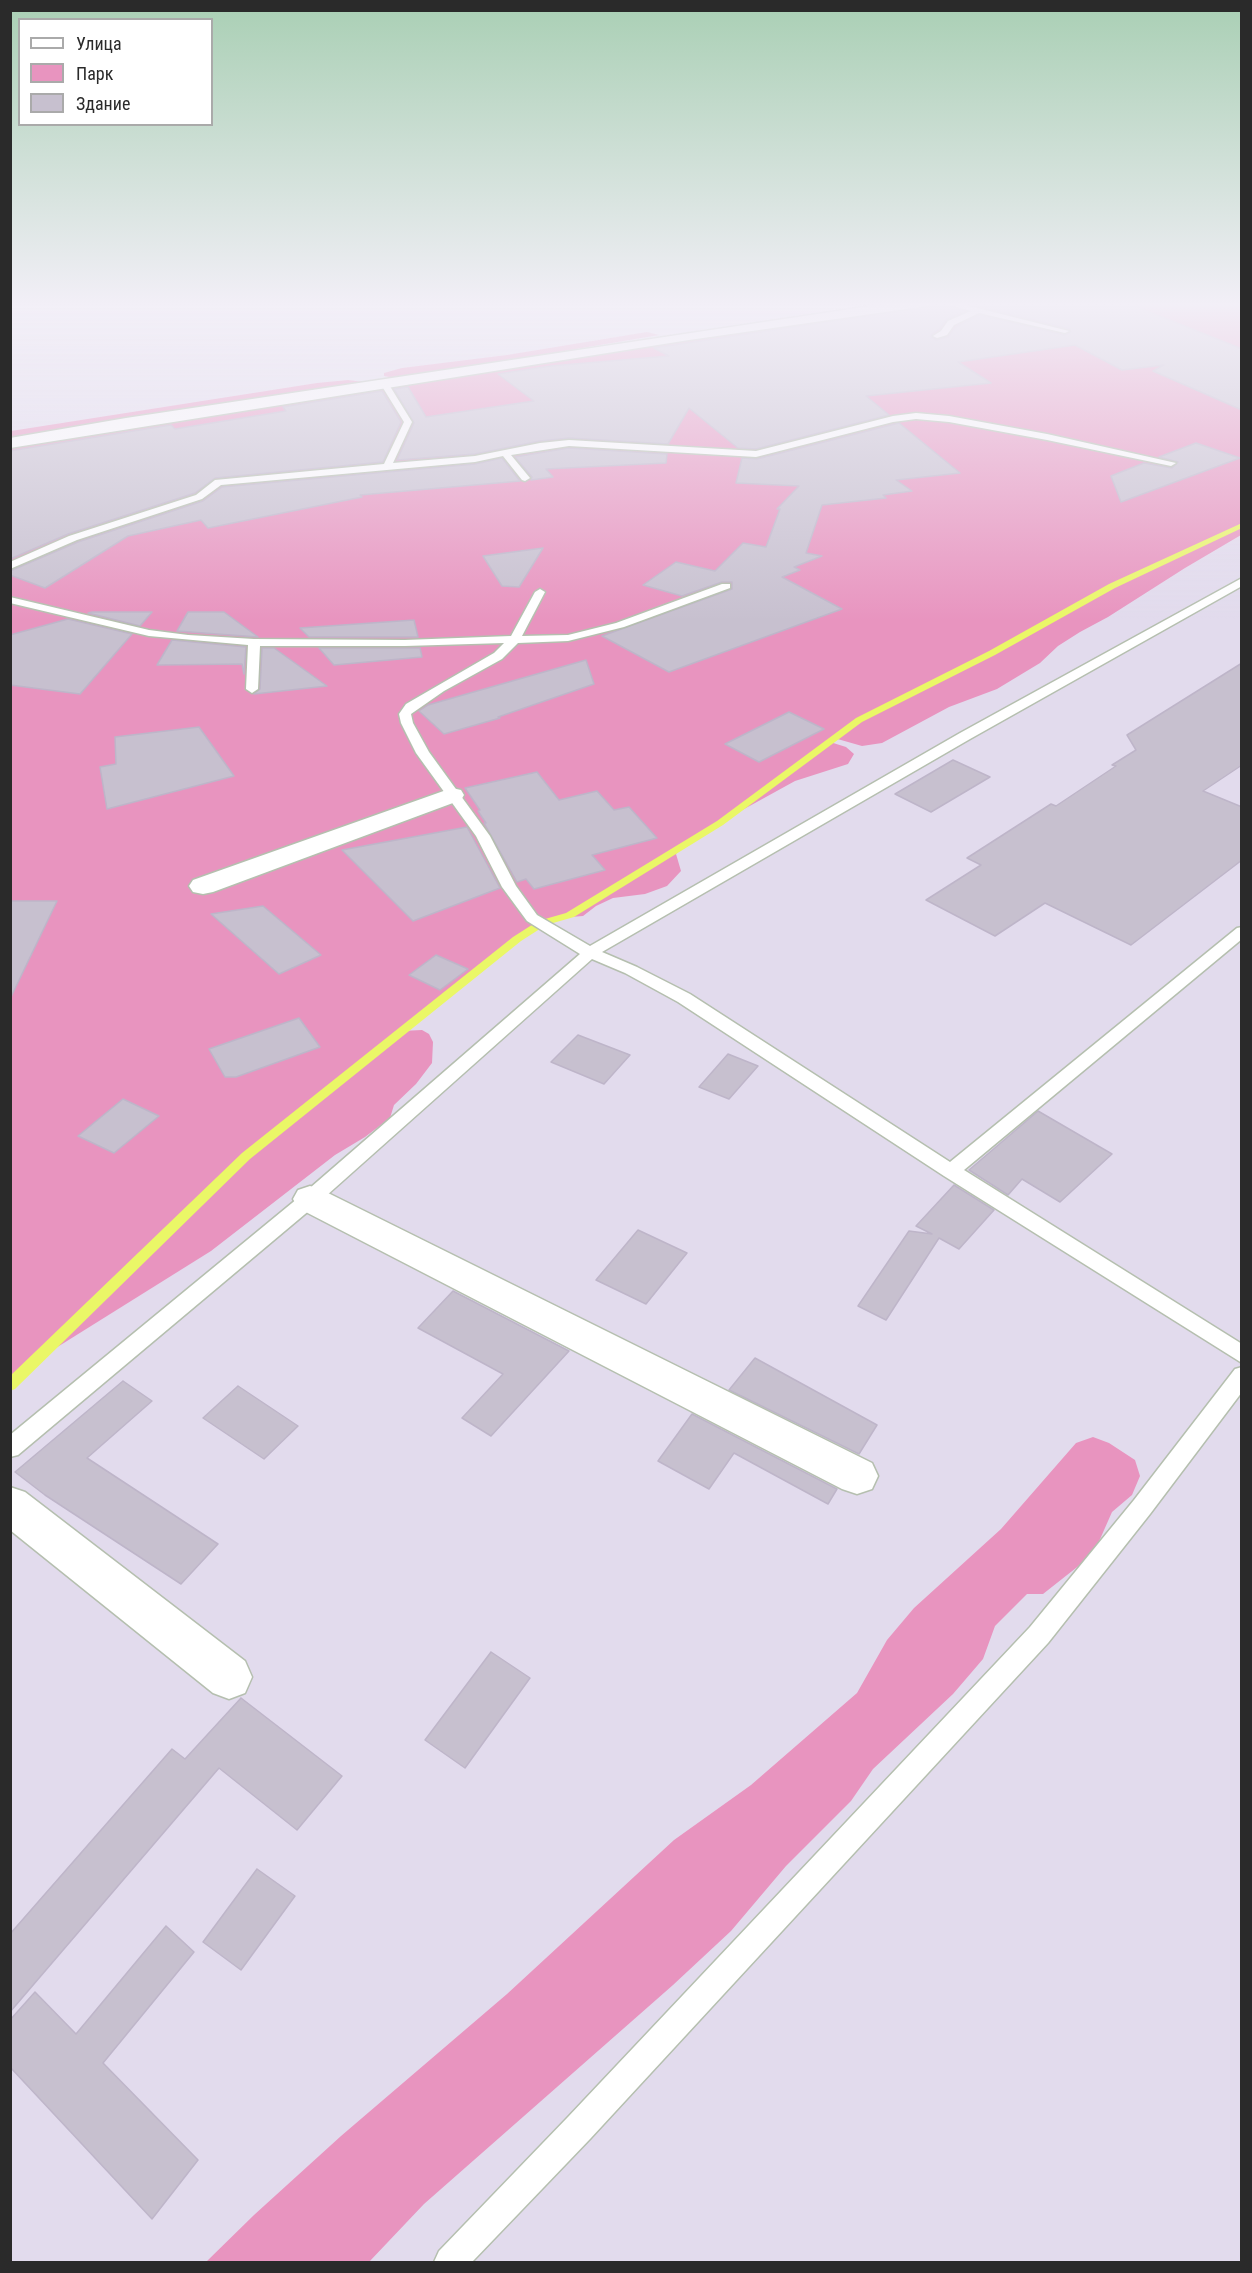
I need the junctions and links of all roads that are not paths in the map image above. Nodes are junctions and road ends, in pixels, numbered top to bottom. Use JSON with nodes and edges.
{"nodes":[{"id":1,"x":222,"y":408,"type":"edge"},
{"id":2,"x":399,"y":408,"type":"edge"},
{"id":3,"x":10,"y":443,"type":"edge"},
{"id":4,"x":505,"y":453,"type":"junction"},
{"id":5,"x":1171,"y":463,"type":"dead end"},
{"id":6,"x":387,"y":466,"type":"junction"},
{"id":7,"x":525,"y":478,"type":"dead end"},
{"id":8,"x":10,"y":566,"type":"edge"},
{"id":9,"x":1242,"y":581,"type":"edge"},
{"id":10,"x":726,"y":586,"type":"dead end"},
{"id":11,"x":540,"y":592,"type":"dead end"},
{"id":12,"x":10,"y":600,"type":"edge"},
{"id":13,"x":515,"y":639,"type":"junction"},
{"id":14,"x":254,"y":642,"type":"junction"},
{"id":15,"x":252,"y":689,"type":"dead end"},
{"id":16,"x":452,"y":795,"type":"junction"},
{"id":17,"x":203,"y":886,"type":"dead end"},
{"id":18,"x":1242,"y":931,"type":"edge"},
{"id":19,"x":590,"y":953,"type":"junction"},
{"id":20,"x":951,"y":1171,"type":"junction"},
{"id":21,"x":310,"y":1199,"type":"junction"},
{"id":22,"x":1242,"y":1354,"type":"edge"},
{"id":23,"x":1242,"y":1375,"type":"edge"},
{"id":24,"x":10,"y":1448,"type":"edge"},
{"id":25,"x":857,"y":1476,"type":"dead end"},
{"id":26,"x":10,"y":1505,"type":"edge"},
{"id":27,"x":229,"y":1677,"type":"dead end"},
{"id":28,"x":450,"y":2262,"type":"edge"}],
"edges":[{"from":1,"to":3,"type":"main road"},
{"from":2,"to":6,"type":"lane"},
{"from":4,"to":5,"type":"lane"},
{"from":4,"to":6,"type":"lane"},
{"from":4,"to":7,"type":"lane"},
{"from":6,"to":8,"type":"lane"},
{"from":9,"to":19,"type":"lane"},
{"from":10,"to":13,"type":"lane"},
{"from":11,"to":13,"type":"lane"},
{"from":12,"to":14,"type":"lane"},
{"from":13,"to":14,"type":"lane"},
{"from":13,"to":16,"type":"lane"},
{"from":14,"to":15,"type":"lane"},
{"from":16,"to":17,"type":"main road"},
{"from":16,"to":19,"type":"lane"},
{"from":18,"to":20,"type":"lane"},
{"from":19,"to":20,"type":"lane"},
{"from":19,"to":21,"type":"lane"},
{"from":20,"to":22,"type":"lane"},
{"from":21,"to":24,"type":"lane"},
{"from":21,"to":25,"type":"main road"},
{"from":23,"to":28,"type":"lane"},
{"from":26,"to":27,"type":"main road"}]}
